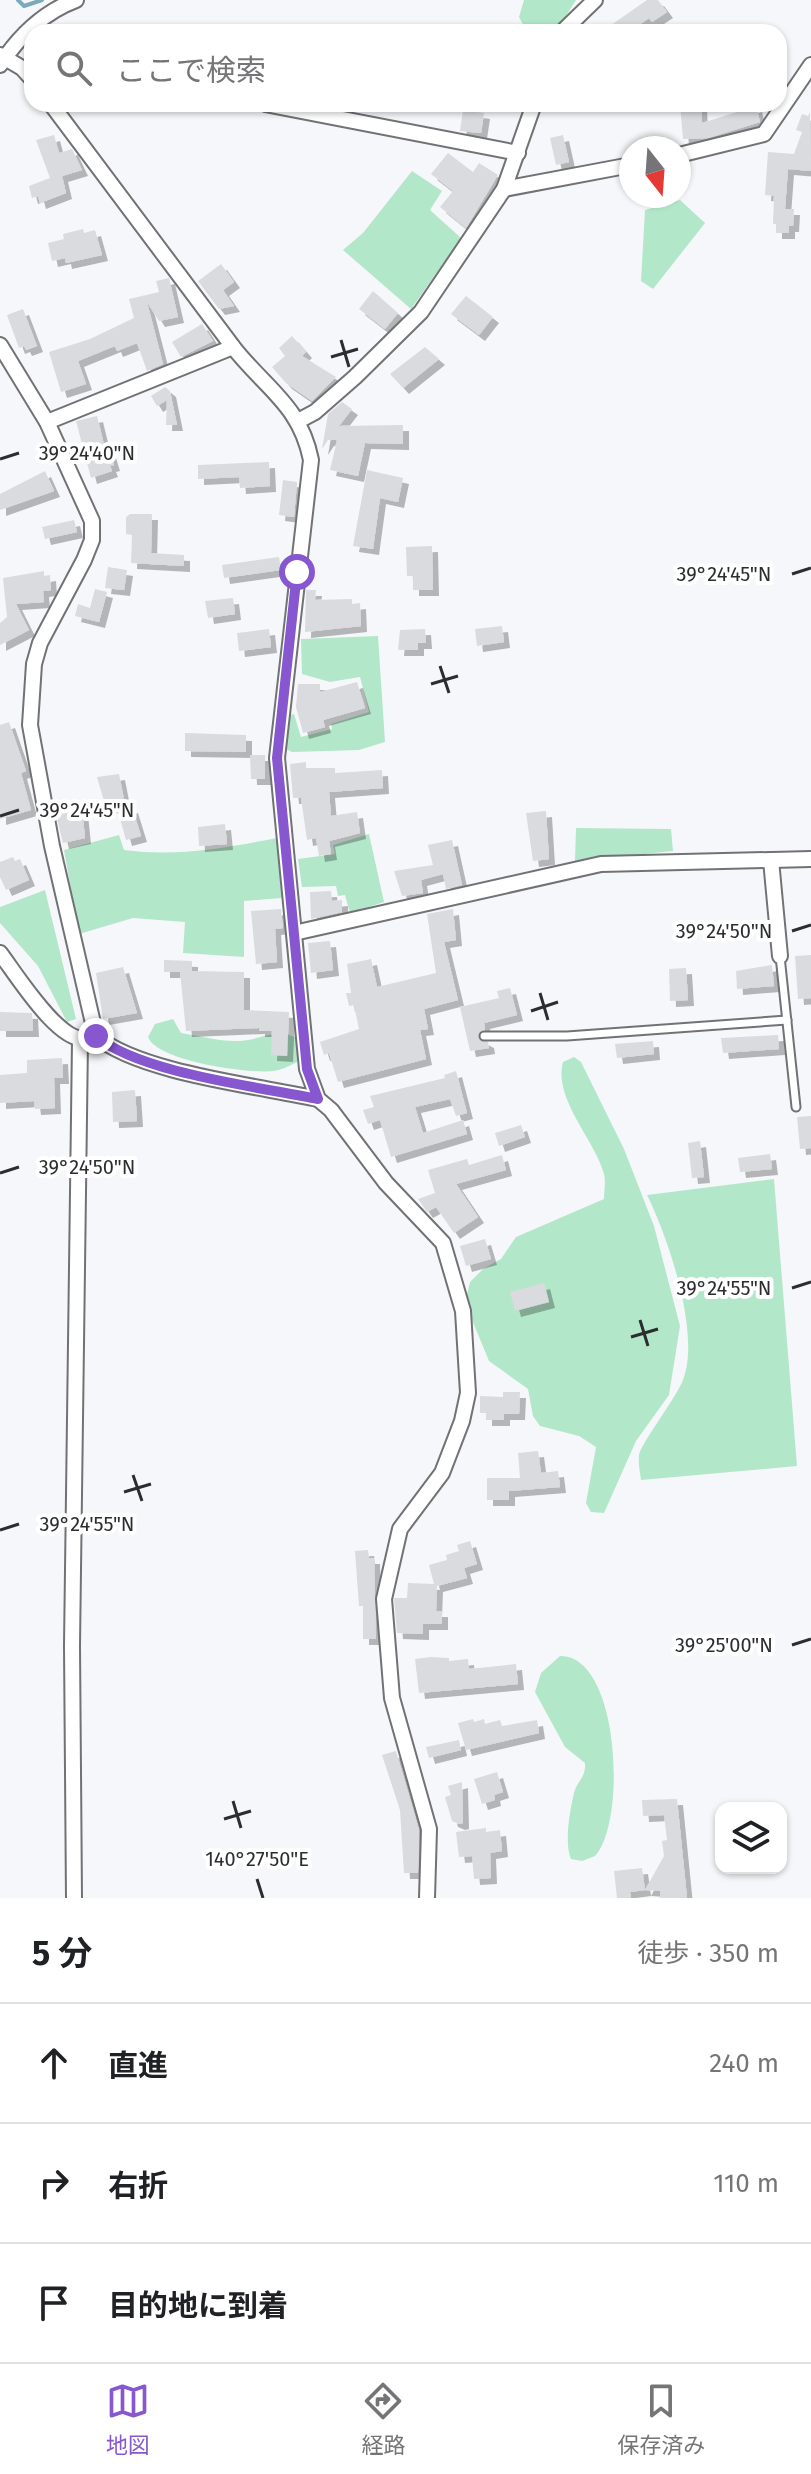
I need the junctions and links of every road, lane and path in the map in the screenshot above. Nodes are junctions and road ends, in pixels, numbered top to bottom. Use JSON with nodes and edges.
{"nodes":[{"id":1,"x":76,"y":0,"type":"edge"},
{"id":2,"x":595,"y":0,"type":"edge"},
{"id":3,"x":37,"y":24,"type":"edge"},
{"id":4,"x":570,"y":24,"type":"edge"},
{"id":5,"x":24,"y":37,"type":"edge"},
{"id":6,"x":2,"y":59,"type":"edge"},
{"id":7,"x":24,"y":59,"type":"edge"},
{"id":8,"x":811,"y":65,"type":"edge"},
{"id":9,"x":24,"y":74,"type":"edge"},
{"id":10,"x":787,"y":100,"type":"edge"},
{"id":11,"x":57,"y":112,"type":"edge"},
{"id":12,"x":306,"y":112,"type":"edge"},
{"id":13,"x":531,"y":112,"type":"edge"},
{"id":14,"x":779,"y":112,"type":"edge"},
{"id":15,"x":691,"y":152,"type":"edge"},
{"id":16,"x":518,"y":153,"type":"junction"},
{"id":17,"x":619,"y":167,"type":"edge"},
{"id":18,"x":504,"y":189,"type":"junction"},
{"id":19,"x":0,"y":345,"type":"edge"},
{"id":20,"x":233,"y":347,"type":"junction"},
{"id":21,"x":300,"y":420,"type":"junction"},
{"id":22,"x":47,"y":422,"type":"junction"},
{"id":23,"x":811,"y":859,"type":"edge"},
{"id":24,"x":771,"y":860,"type":"junction"},
{"id":25,"x":294,"y":933,"type":"junction"},
{"id":26,"x":0,"y":953,"type":"edge"},
{"id":27,"x":780,"y":956,"type":"joint"},
{"id":28,"x":787,"y":1020,"type":"junction"},
{"id":29,"x":96,"y":1036,"type":"junction"},
{"id":30,"x":484,"y":1036,"type":"dead end"},
{"id":31,"x":80,"y":1041,"type":"junction"},
{"id":32,"x":318,"y":1099,"type":"junction"},
{"id":33,"x":796,"y":1107,"type":"dead end"},
{"id":34,"x":74,"y":1898,"type":"edge"},
{"id":35,"x":427,"y":1898,"type":"edge"}],
"edges":[{"from":1,"to":3,"type":"street"},
{"from":2,"to":4,"type":"street"},
{"from":5,"to":6,"type":"street"},
{"from":6,"to":7,"type":"street"},
{"from":6,"to":9,"type":"street"},
{"from":8,"to":10,"type":"street"},
{"from":11,"to":20,"type":"street"},
{"from":12,"to":16,"type":"street"},
{"from":13,"to":16,"type":"street"},
{"from":14,"to":15,"type":"street"},
{"from":16,"to":18,"type":"street"},
{"from":17,"to":18,"type":"street"},
{"from":18,"to":21,"type":"street"},
{"from":19,"to":22,"type":"street"},
{"from":20,"to":21,"type":"street"},
{"from":20,"to":22,"type":"street"},
{"from":21,"to":25,"type":"street"},
{"from":22,"to":29,"type":"street"},
{"from":23,"to":24,"type":"street"},
{"from":24,"to":25,"type":"street"},
{"from":24,"to":27,"type":"street"},
{"from":25,"to":32,"type":"street"},
{"from":26,"to":31,"type":"street"},
{"from":27,"to":28,"type":"lane"},
{"from":28,"to":30,"type":"lane"},
{"from":28,"to":33,"type":"lane"},
{"from":29,"to":31,"type":"street"},
{"from":29,"to":32,"type":"street"},
{"from":31,"to":34,"type":"street"},
{"from":32,"to":35,"type":"street"}]}
